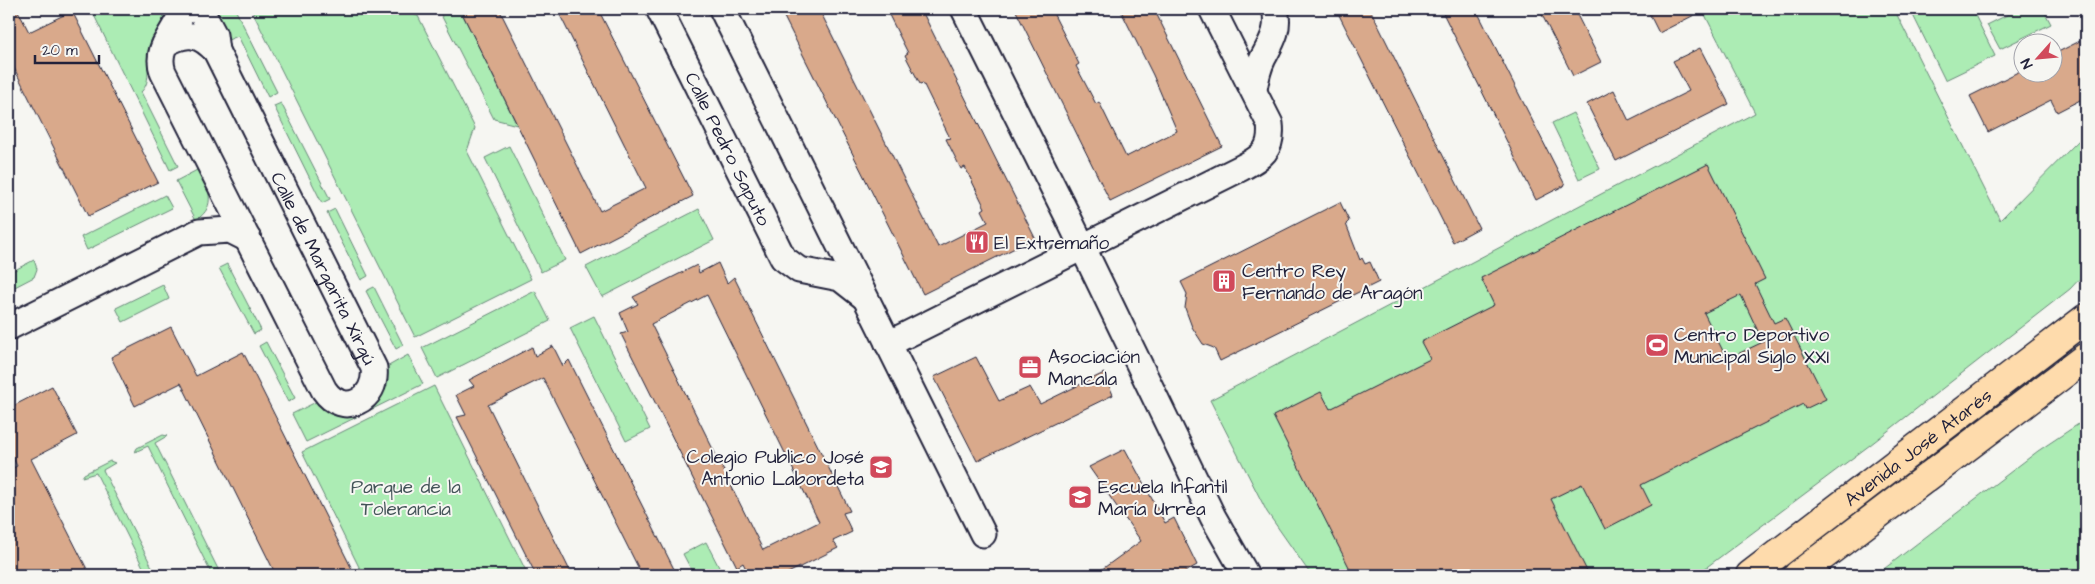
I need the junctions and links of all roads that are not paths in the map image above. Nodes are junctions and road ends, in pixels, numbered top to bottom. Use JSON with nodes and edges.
{"nodes":[{"id":1,"x":183,"y":9,"type":"edge"},
{"id":2,"x":200,"y":9,"type":"edge"},
{"id":3,"x":660,"y":9,"type":"edge"},
{"id":4,"x":722,"y":9,"type":"edge"},
{"id":5,"x":964,"y":9,"type":"edge"},
{"id":6,"x":1212,"y":9,"type":"edge"},
{"id":7,"x":1276,"y":17,"type":"edge"},
{"id":8,"x":1225,"y":35,"type":"junction"},
{"id":9,"x":165,"y":44,"type":"junction"},
{"id":10,"x":216,"y":51,"type":"junction"},
{"id":11,"x":1254,"y":89,"type":"junction"},
{"id":12,"x":219,"y":180,"type":"junction"},
{"id":13,"x":832,"y":229,"type":"junction"},
{"id":14,"x":199,"y":232,"type":"junction"},
{"id":15,"x":248,"y":238,"type":"junction"},
{"id":16,"x":1083,"y":247,"type":"junction"},
{"id":17,"x":813,"y":271,"type":"junction"},
{"id":18,"x":865,"y":298,"type":"junction"},
{"id":19,"x":2086,"y":318,"type":"edge"},
{"id":20,"x":9,"y":327,"type":"edge"},
{"id":21,"x":888,"y":344,"type":"junction"},
{"id":22,"x":2086,"y":357,"type":"edge"},
{"id":23,"x":983,"y":534,"type":"dead end"},
{"id":24,"x":1246,"y":575,"type":"edge"},
{"id":25,"x":1750,"y":575,"type":"edge"},
{"id":26,"x":1798,"y":575,"type":"edge"}],
"edges":[{"from":1,"to":9,"type":"street","name":"Calle de Margarita Xirgú"},
{"from":2,"to":10,"type":"street","name":"Calle de Margarita Xirgú"},
{"from":3,"to":17,"type":"street","name":"Calle Pedro Saputo"},
{"from":4,"to":13,"type":"street","name":"Calle Pedro Saputo"},
{"from":5,"to":16,"type":"street"},
{"from":6,"to":8,"type":"street"},
{"from":7,"to":8,"type":"street"},
{"from":7,"to":11,"type":"street"},
{"from":8,"to":11,"type":"street"},
{"from":9,"to":10,"type":"street","name":"Calle de Margarita Xirgú"},
{"from":9,"to":12,"type":"street","name":"Calle de Margarita Xirgú"},
{"from":10,"to":15,"type":"street","name":"Calle de Margarita Xirgú"},
{"from":11,"to":16,"type":"street"},
{"from":12,"to":14,"type":"street","name":"Calle de Margarita Xirgú"},
{"from":12,"to":15,"type":"street","name":"Calle de Margarita Xirgú"},
{"from":13,"to":17,"type":"street"},
{"from":13,"to":18,"type":"street","name":"Calle Pedro Saputo"},
{"from":14,"to":15,"type":"street","name":"Calle de Margarita Xirgú"},
{"from":14,"to":20,"type":"street","name":"Calle de Margarita Xirgú"},
{"from":16,"to":21,"type":"street"},
{"from":16,"to":24,"type":"street"},
{"from":17,"to":18,"type":"street","name":"Calle Pedro Saputo"},
{"from":18,"to":21,"type":"street","name":"Calle Pedro Saputo"},
{"from":19,"to":25,"type":"main road","name":"Avenida José Atarés"},
{"from":21,"to":23,"type":"street","name":"Calle Pedro Saputo"},
{"from":22,"to":26,"type":"main road","name":"Avenida José Atarés"}]}
